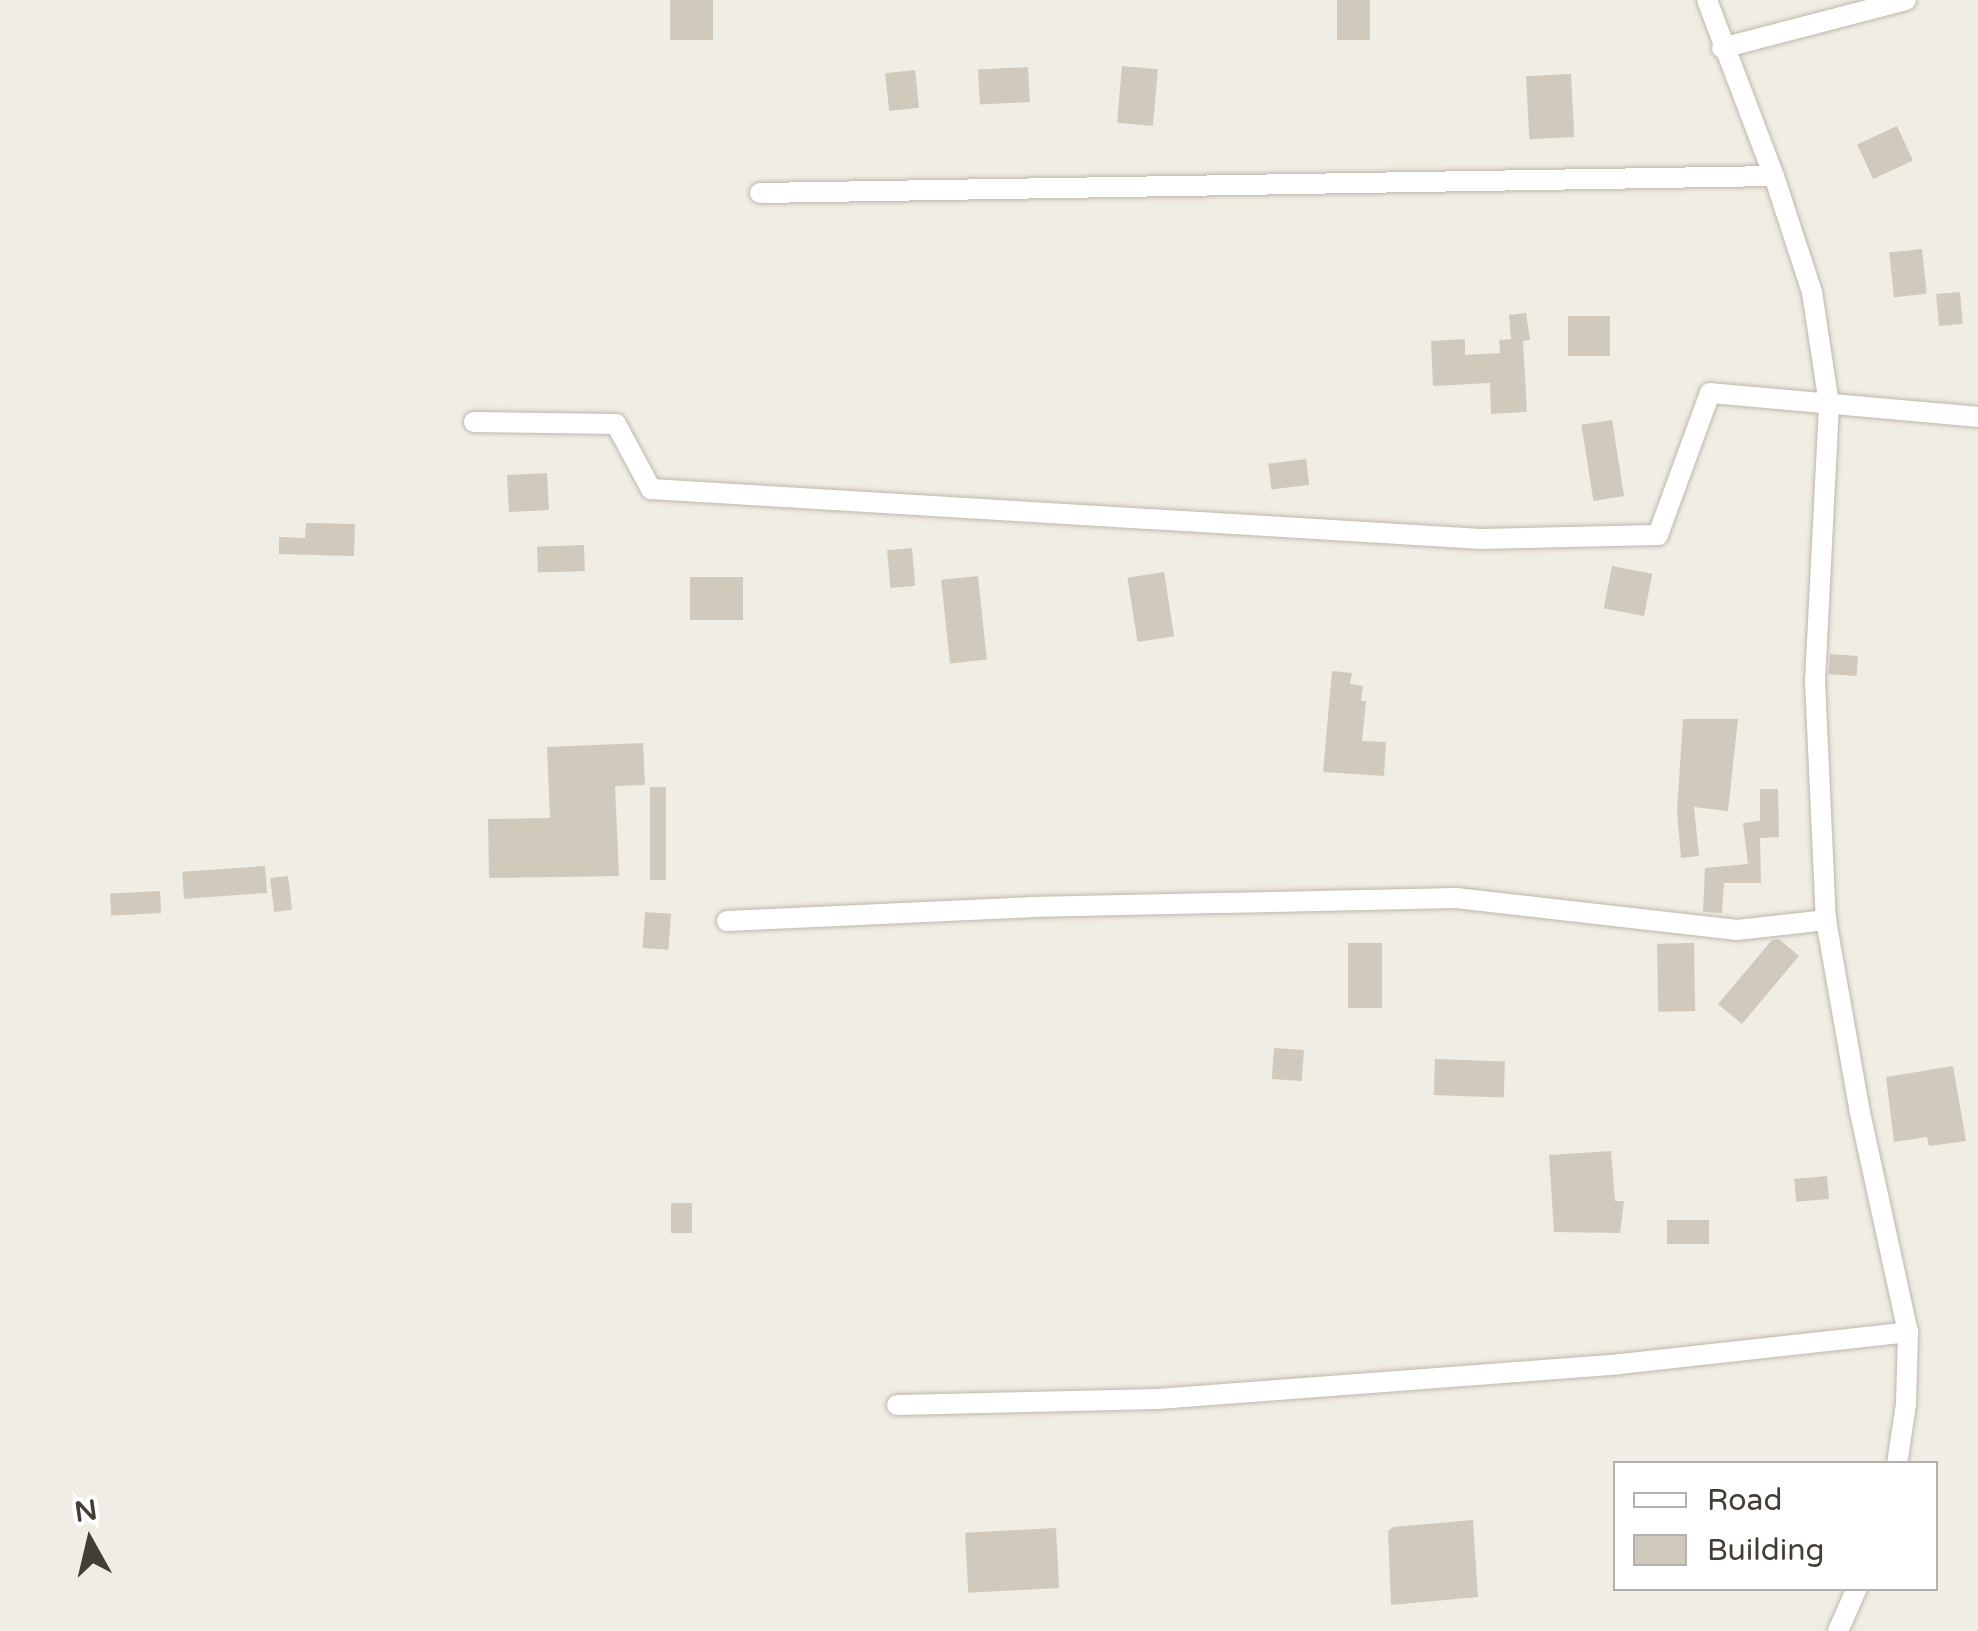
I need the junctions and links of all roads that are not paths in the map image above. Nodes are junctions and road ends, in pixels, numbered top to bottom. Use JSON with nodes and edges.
{"nodes":[{"id":1,"x":1707,"y":0,"type":"edge"},
{"id":2,"x":1906,"y":0,"type":"edge"},
{"id":3,"x":1722,"y":48,"type":"junction"},
{"id":4,"x":1774,"y":176,"type":"junction"},
{"id":5,"x":760,"y":193,"type":"dead end"},
{"id":6,"x":1829,"y":404,"type":"junction"},
{"id":7,"x":1978,"y":417,"type":"edge"},
{"id":8,"x":474,"y":422,"type":"dead end"},
{"id":9,"x":1826,"y":920,"type":"junction"},
{"id":10,"x":727,"y":921,"type":"dead end"},
{"id":11,"x":1908,"y":1332,"type":"junction"},
{"id":12,"x":897,"y":1405,"type":"dead end"},
{"id":13,"x":1897,"y":1461,"type":"edge"},
{"id":14,"x":1856,"y":1591,"type":"edge"},
{"id":15,"x":1838,"y":1631,"type":"edge"}],
"edges":[{"from":1,"to":3,"type":"street"},
{"from":2,"to":3,"type":"street"},
{"from":3,"to":4,"type":"street"},
{"from":4,"to":5,"type":"street"},
{"from":4,"to":6,"type":"street"},
{"from":6,"to":7,"type":"street"},
{"from":6,"to":8,"type":"street"},
{"from":6,"to":9,"type":"street"},
{"from":9,"to":10,"type":"street"},
{"from":9,"to":11,"type":"street"},
{"from":11,"to":12,"type":"street"},
{"from":11,"to":13,"type":"street"},
{"from":14,"to":15,"type":"street"}]}
